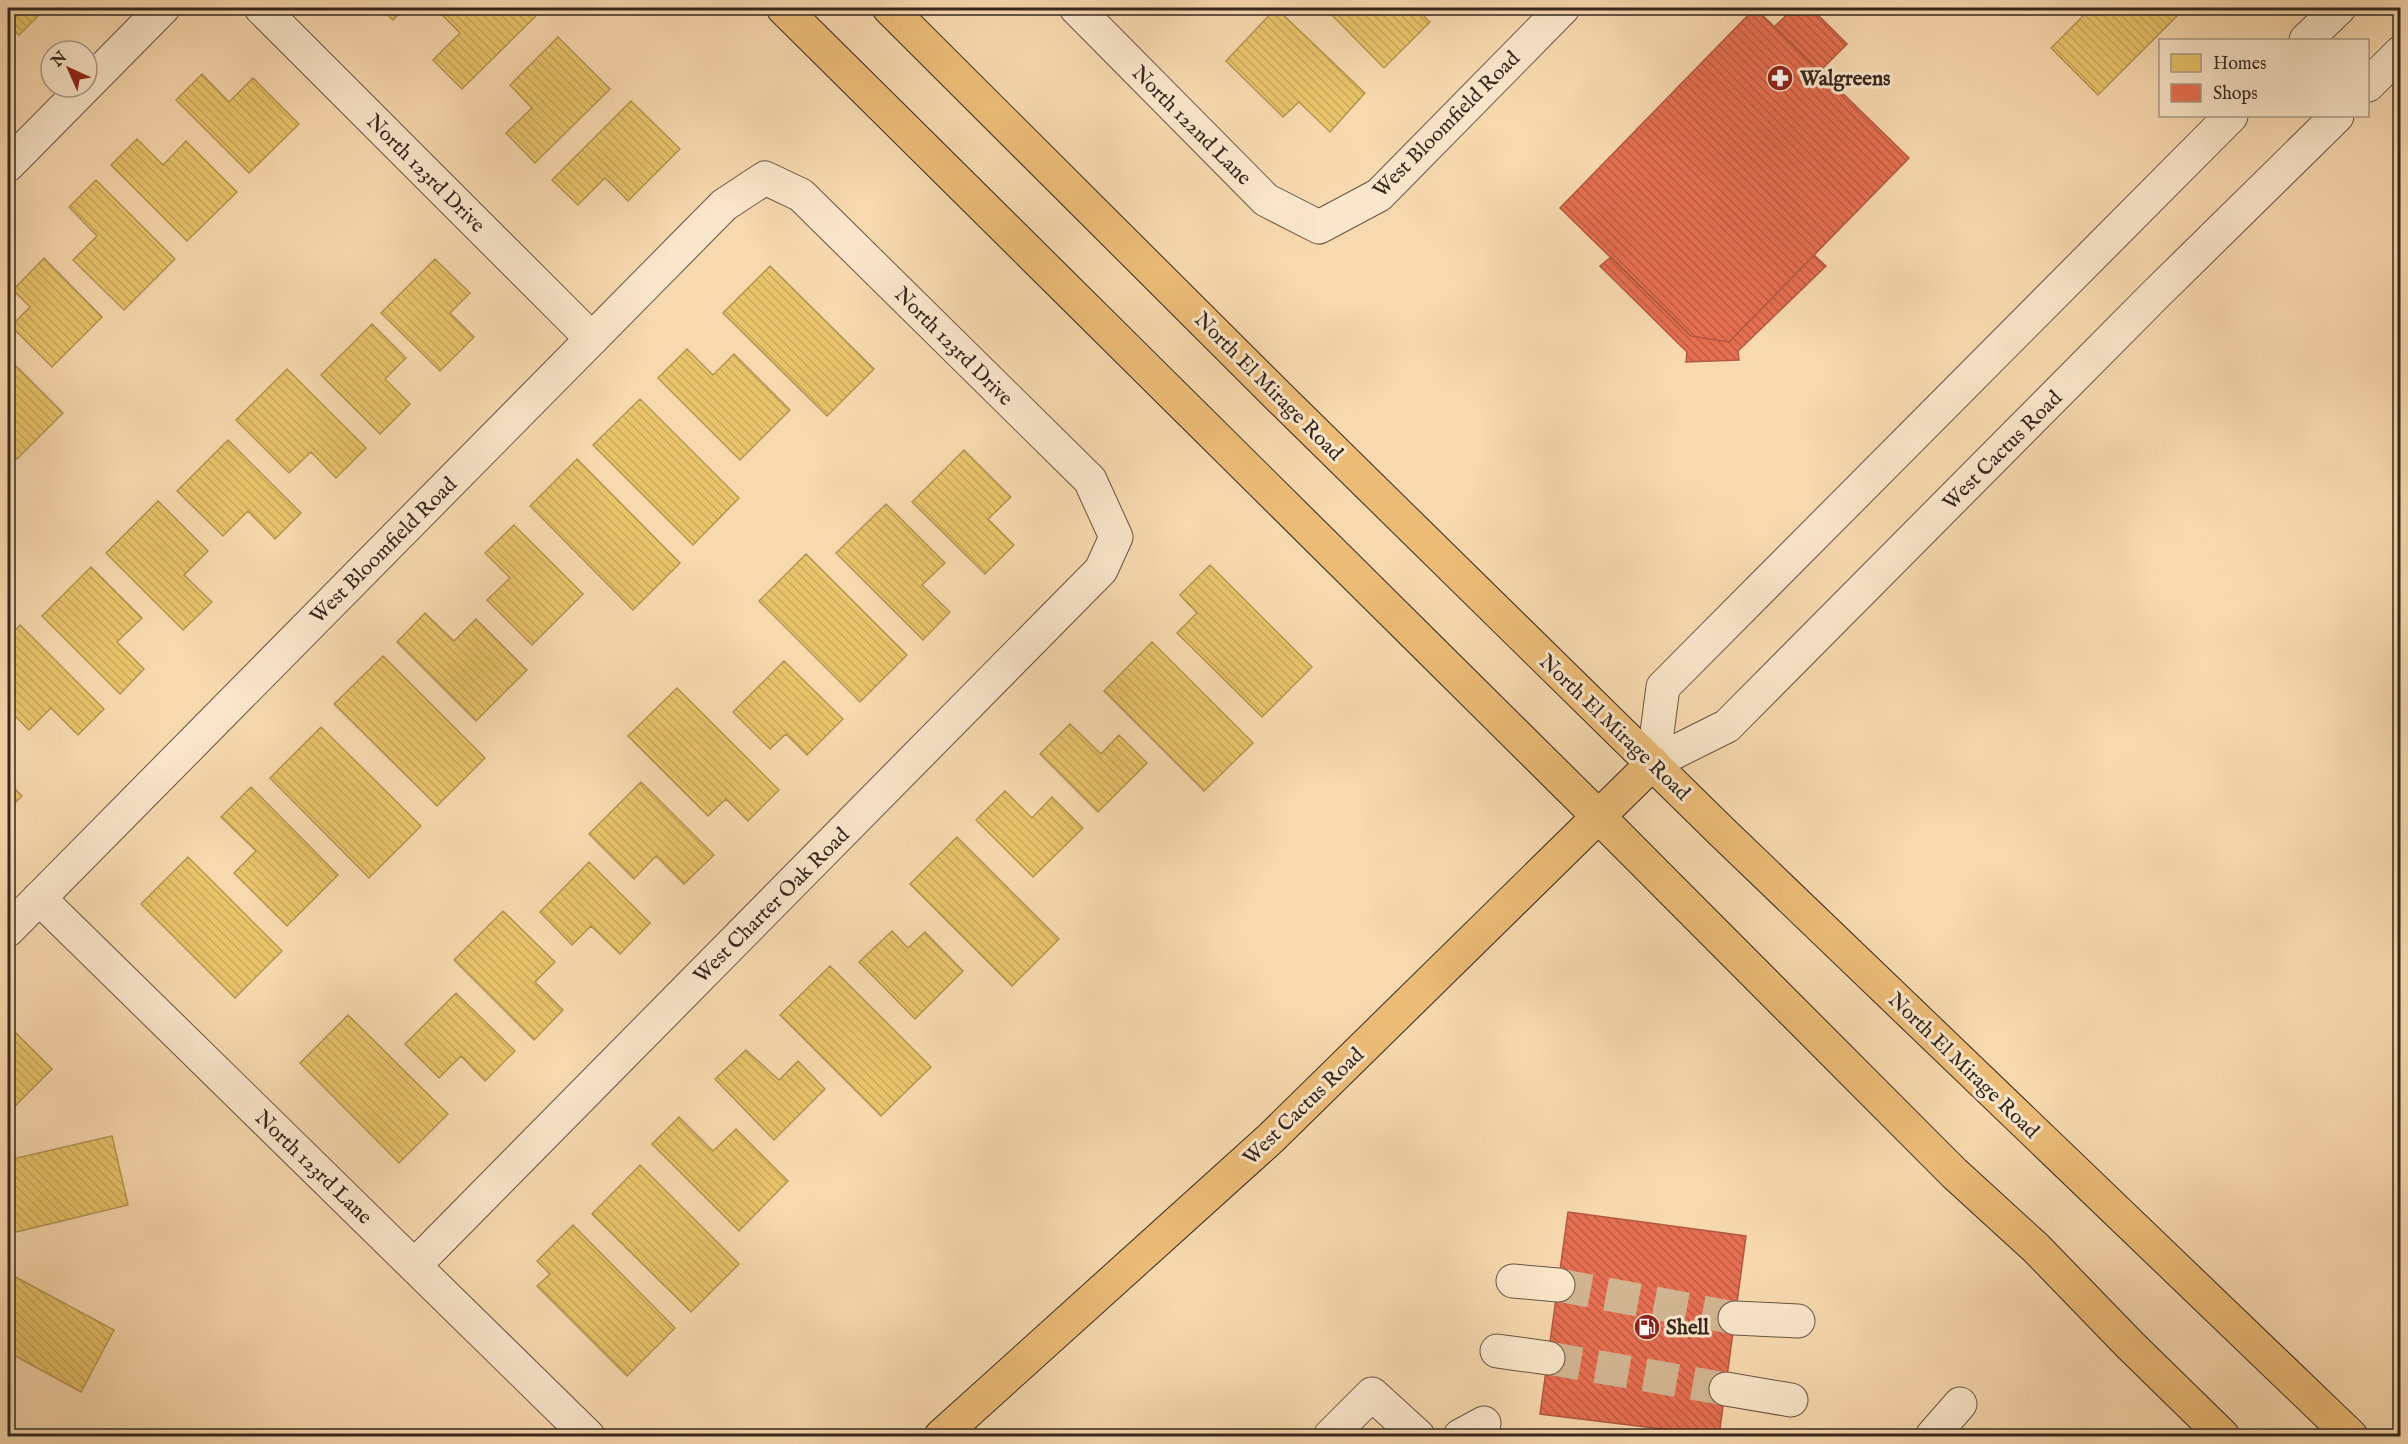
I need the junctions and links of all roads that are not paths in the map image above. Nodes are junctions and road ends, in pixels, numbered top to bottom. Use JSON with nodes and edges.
{"nodes":[{"id":1,"x":164,"y":8,"type":"edge"},
{"id":2,"x":261,"y":8,"type":"edge"},
{"id":3,"x":783,"y":8,"type":"edge"},
{"id":4,"x":889,"y":8,"type":"edge"},
{"id":5,"x":1076,"y":8,"type":"edge"},
{"id":6,"x":1563,"y":8,"type":"edge"},
{"id":7,"x":2340,"y":8,"type":"edge"},
{"id":8,"x":2307,"y":39,"type":"edge"},
{"id":9,"x":2400,"y":53,"type":"edge"},
{"id":10,"x":99,"y":73,"type":"edge"},
{"id":11,"x":2369,"y":84,"type":"edge"},
{"id":12,"x":73,"y":99,"type":"edge"},
{"id":13,"x":2230,"y":117,"type":"edge"},
{"id":14,"x":2336,"y":117,"type":"edge"},
{"id":15,"x":8,"y":165,"type":"edge"},
{"id":16,"x":765,"y":178,"type":"joint"},
{"id":17,"x":1319,"y":227,"type":"joint"},
{"id":18,"x":592,"y":339,"type":"junction"},
{"id":19,"x":1116,"y":537,"type":"joint"},
{"id":20,"x":1653,"y":763,"type":"junction"},
{"id":21,"x":1598,"y":816,"type":"junction"},
{"id":22,"x":39,"y":898,"type":"junction"},
{"id":23,"x":8,"y":930,"type":"edge"},
{"id":24,"x":415,"y":1265,"type":"junction"},
{"id":25,"x":1513,"y":1281,"type":"dead end"},
{"id":26,"x":1558,"y":1285,"type":"tunnel mouth"},
{"id":27,"x":1735,"y":1318,"type":"tunnel mouth"},
{"id":28,"x":1798,"y":1321,"type":"dead end"},
{"id":29,"x":1497,"y":1352,"type":"dead end"},
{"id":30,"x":1548,"y":1358,"type":"tunnel mouth"},
{"id":31,"x":1726,"y":1389,"type":"tunnel mouth"},
{"id":32,"x":1791,"y":1400,"type":"dead end"},
{"id":33,"x":1960,"y":1404,"type":"dead end"},
{"id":34,"x":588,"y":1437,"type":"edge"},
{"id":35,"x":941,"y":1437,"type":"edge"},
{"id":36,"x":1330,"y":1437,"type":"edge"},
{"id":37,"x":1418,"y":1437,"type":"edge"},
{"id":38,"x":1932,"y":1437,"type":"edge"},
{"id":39,"x":2223,"y":1437,"type":"edge"},
{"id":40,"x":2351,"y":1437,"type":"edge"}],
"edges":[{"from":1,"to":10,"type":"street"},
{"from":2,"to":18,"type":"street","name":"North 123rd Drive"},
{"from":3,"to":21,"type":"main road"},
{"from":4,"to":20,"type":"main road","name":"North El Mirage Road"},
{"from":5,"to":17,"type":"street","name":"North 122nd Lane"},
{"from":6,"to":17,"type":"street","name":"West Bloomfield Road"},
{"from":7,"to":8,"type":"street"},
{"from":9,"to":11,"type":"street"},
{"from":12,"to":15,"type":"street"},
{"from":13,"to":20,"type":"street"},
{"from":14,"to":20,"type":"street","name":"West Cactus Road"},
{"from":16,"to":18,"type":"street","name":"West Bloomfield Road"},
{"from":16,"to":19,"type":"street","name":"North 123rd Drive"},
{"from":18,"to":22,"type":"street","name":"West Bloomfield Road"},
{"from":19,"to":24,"type":"street","name":"West Charter Oak Road"},
{"from":20,"to":21,"type":"main road","name":"West Cactus Road"},
{"from":20,"to":40,"type":"main road","name":"North El Mirage Road"},
{"from":21,"to":35,"type":"main road","name":"West Cactus Road"},
{"from":21,"to":39,"type":"main road"},
{"from":22,"to":23,"type":"street","name":"West Bloomfield Road"},
{"from":22,"to":24,"type":"street","name":"North 123rd Lane"},
{"from":24,"to":34,"type":"street","name":"North 123rd Lane"},
{"from":25,"to":26,"type":"street"},
{"from":27,"to":28,"type":"street"},
{"from":29,"to":30,"type":"street"},
{"from":31,"to":32,"type":"street"},
{"from":33,"to":38,"type":"street"},
{"from":36,"to":37,"type":"street"}]}
